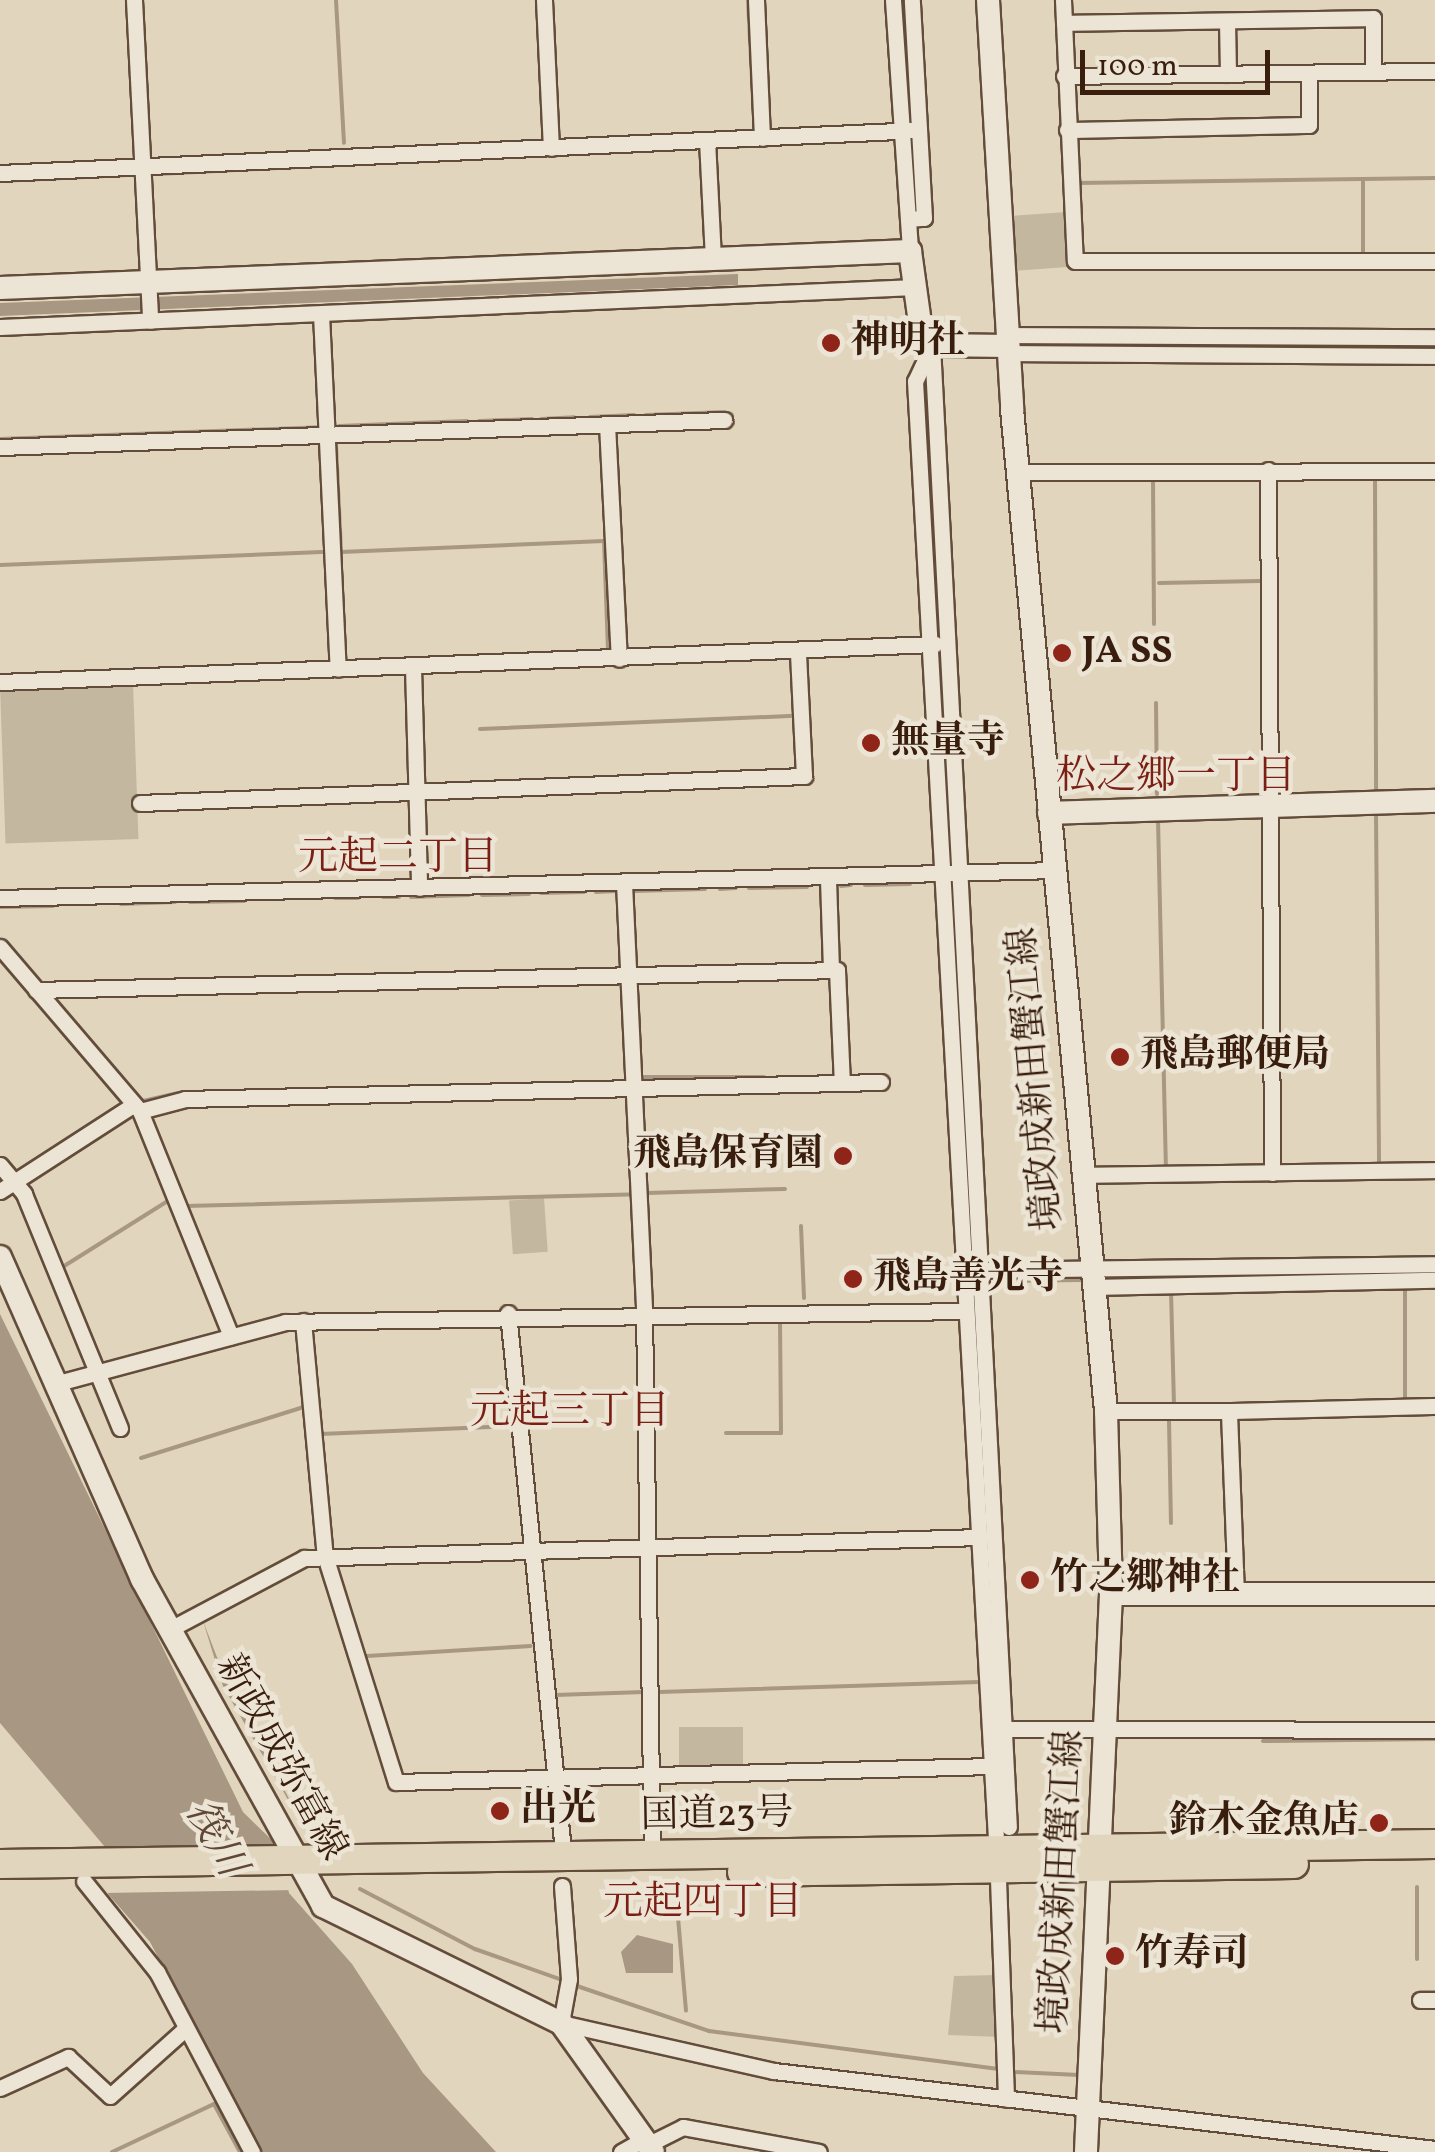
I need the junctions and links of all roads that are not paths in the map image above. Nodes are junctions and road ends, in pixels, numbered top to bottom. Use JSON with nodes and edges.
{"nodes":[{"id":1,"x":134,"y":0,"type":"edge"},
{"id":2,"x":544,"y":0,"type":"edge"},
{"id":3,"x":756,"y":0,"type":"edge"},
{"id":4,"x":892,"y":0,"type":"edge"},
{"id":5,"x":912,"y":0,"type":"edge"},
{"id":6,"x":988,"y":0,"type":"edge"},
{"id":7,"x":1064,"y":0,"type":"edge"},
{"id":8,"x":1227,"y":21,"type":"junction"},
{"id":9,"x":1064,"y":24,"type":"junction"},
{"id":10,"x":1435,"y":71,"type":"edge"},
{"id":11,"x":1373,"y":72,"type":"junction"},
{"id":12,"x":1309,"y":73,"type":"junction"},
{"id":13,"x":1228,"y":74,"type":"junction"},
{"id":14,"x":1064,"y":76,"type":"junction"},
{"id":15,"x":919,"y":130,"type":"junction"},
{"id":16,"x":1067,"y":130,"type":"junction"},
{"id":17,"x":900,"y":131,"type":"junction"},
{"id":18,"x":762,"y":138,"type":"junction"},
{"id":19,"x":708,"y":140,"type":"junction"},
{"id":20,"x":551,"y":148,"type":"junction"},
{"id":21,"x":144,"y":166,"type":"junction"},
{"id":22,"x":0,"y":173,"type":"edge"},
{"id":23,"x":908,"y":219,"type":"junction"},
{"id":24,"x":910,"y":251,"type":"junction"},
{"id":25,"x":713,"y":259,"type":"junction"},
{"id":26,"x":1435,"y":261,"type":"edge"},
{"id":27,"x":150,"y":285,"type":"junction"},
{"id":28,"x":915,"y":287,"type":"junction"},
{"id":29,"x":0,"y":288,"type":"edge"},
{"id":30,"x":320,"y":314,"type":"junction"},
{"id":31,"x":150,"y":318,"type":"junction"},
{"id":32,"x":0,"y":327,"type":"edge"},
{"id":33,"x":1435,"y":337,"type":"edge"},
{"id":34,"x":932,"y":345,"type":"junction"},
{"id":35,"x":1008,"y":345,"type":"junction"},
{"id":36,"x":1435,"y":356,"type":"edge"},
{"id":37,"x":724,"y":420,"type":"dead end"},
{"id":38,"x":607,"y":424,"type":"junction"},
{"id":39,"x":330,"y":434,"type":"junction"},
{"id":40,"x":0,"y":447,"type":"edge"},
{"id":41,"x":1268,"y":470,"type":"junction"},
{"id":42,"x":1435,"y":471,"type":"edge"},
{"id":43,"x":1018,"y":472,"type":"junction"},
{"id":44,"x":938,"y":643,"type":"junction"},
{"id":45,"x":798,"y":652,"type":"junction"},
{"id":46,"x":619,"y":659,"type":"junction"},
{"id":47,"x":413,"y":666,"type":"junction"},
{"id":48,"x":338,"y":670,"type":"junction"},
{"id":49,"x":0,"y":682,"type":"edge"},
{"id":50,"x":416,"y":792,"type":"junction"},
{"id":51,"x":1435,"y":800,"type":"edge"},
{"id":52,"x":1272,"y":802,"type":"junction"},
{"id":53,"x":140,"y":803,"type":"dead end"},
{"id":54,"x":1050,"y":813,"type":"junction"},
{"id":55,"x":1054,"y":870,"type":"junction"},
{"id":56,"x":951,"y":876,"type":"junction"},
{"id":57,"x":828,"y":878,"type":"junction"},
{"id":58,"x":624,"y":883,"type":"junction"},
{"id":59,"x":419,"y":888,"type":"junction"},
{"id":60,"x":0,"y":898,"type":"edge"},
{"id":61,"x":0,"y":948,"type":"edge"},
{"id":62,"x":831,"y":970,"type":"junction"},
{"id":63,"x":628,"y":976,"type":"junction"},
{"id":64,"x":36,"y":990,"type":"junction"},
{"id":65,"x":881,"y":1082,"type":"dead end"},
{"id":66,"x":842,"y":1083,"type":"junction"},
{"id":67,"x":634,"y":1088,"type":"junction"},
{"id":68,"x":136,"y":1108,"type":"junction"},
{"id":69,"x":0,"y":1165,"type":"edge"},
{"id":70,"x":1435,"y":1170,"type":"edge"},
{"id":71,"x":1272,"y":1172,"type":"junction"},
{"id":72,"x":1080,"y":1175,"type":"junction"},
{"id":73,"x":7,"y":1186,"type":"edge"},
{"id":74,"x":0,"y":1258,"type":"edge"},
{"id":75,"x":1435,"y":1264,"type":"edge"},
{"id":76,"x":964,"y":1270,"type":"junction"},
{"id":77,"x":981,"y":1270,"type":"junction"},
{"id":78,"x":1091,"y":1280,"type":"junction"},
{"id":79,"x":1435,"y":1280,"type":"edge"},
{"id":80,"x":644,"y":1310,"type":"junction"},
{"id":81,"x":966,"y":1311,"type":"junction"},
{"id":82,"x":508,"y":1313,"type":"junction"},
{"id":83,"x":303,"y":1321,"type":"junction"},
{"id":84,"x":231,"y":1336,"type":"junction"},
{"id":85,"x":98,"y":1374,"type":"junction"},
{"id":86,"x":54,"y":1384,"type":"junction"},
{"id":87,"x":1435,"y":1406,"type":"edge"},
{"id":88,"x":1229,"y":1410,"type":"junction"},
{"id":89,"x":1106,"y":1412,"type":"junction"},
{"id":90,"x":120,"y":1428,"type":"dead end"},
{"id":91,"x":978,"y":1537,"type":"junction"},
{"id":92,"x":649,"y":1546,"type":"junction"},
{"id":93,"x":526,"y":1549,"type":"junction"},
{"id":94,"x":325,"y":1556,"type":"junction"},
{"id":95,"x":1112,"y":1594,"type":"junction"},
{"id":96,"x":1435,"y":1594,"type":"edge"},
{"id":97,"x":1236,"y":1595,"type":"junction"},
{"id":98,"x":170,"y":1630,"type":"junction"},
{"id":99,"x":1004,"y":1730,"type":"junction"},
{"id":100,"x":1105,"y":1730,"type":"junction"},
{"id":101,"x":1435,"y":1730,"type":"edge"},
{"id":102,"x":991,"y":1766,"type":"junction"},
{"id":103,"x":652,"y":1776,"type":"junction"},
{"id":104,"x":556,"y":1778,"type":"junction"},
{"id":105,"x":562,"y":1841,"type":"dead end"},
{"id":106,"x":1435,"y":1844,"type":"edge"},
{"id":107,"x":652,"y":1856,"type":"junction"},
{"id":108,"x":1098,"y":1857,"type":"junction"},
{"id":109,"x":1435,"y":1861,"type":"edge"},
{"id":110,"x":0,"y":1864,"type":"edge"},
{"id":111,"x":297,"y":1868,"type":"junction"},
{"id":112,"x":91,"y":1875,"type":"junction"},
{"id":113,"x":998,"y":1879,"type":"dead end"},
{"id":114,"x":0,"y":1882,"type":"edge"},
{"id":115,"x":562,"y":1886,"type":"dead end"},
{"id":116,"x":561,"y":2023,"type":"junction"},
{"id":117,"x":184,"y":2029,"type":"junction"},
{"id":118,"x":0,"y":2088,"type":"edge"},
{"id":119,"x":1006,"y":2099,"type":"junction"},
{"id":120,"x":1088,"y":2110,"type":"junction"},
{"id":121,"x":648,"y":2145,"type":"edge"},
{"id":122,"x":756,"y":2148,"type":"edge"},
{"id":123,"x":1435,"y":2150,"type":"edge"},
{"id":124,"x":252,"y":2152,"type":"edge"},
{"id":125,"x":620,"y":2152,"type":"edge"},
{"id":126,"x":818,"y":2152,"type":"edge"},
{"id":127,"x":1086,"y":2152,"type":"edge"}],
"edges":[{"from":1,"to":21,"type":"street"},
{"from":2,"to":20,"type":"street"},
{"from":3,"to":18,"type":"street"},
{"from":4,"to":17,"type":"street"},
{"from":5,"to":15,"type":"street"},
{"from":6,"to":35,"type":"main road","name":"境政成新田蟹江線"},
{"from":7,"to":9,"type":"street"},
{"from":8,"to":9,"type":"street"},
{"from":8,"to":11,"type":"street"},
{"from":8,"to":13,"type":"street"},
{"from":9,"to":14,"type":"street"},
{"from":10,"to":11,"type":"street"},
{"from":11,"to":12,"type":"street"},
{"from":12,"to":13,"type":"street"},
{"from":12,"to":16,"type":"street"},
{"from":13,"to":14,"type":"street"},
{"from":14,"to":16,"type":"street"},
{"from":15,"to":17,"type":"street"},
{"from":15,"to":23,"type":"street"},
{"from":16,"to":26,"type":"street"},
{"from":17,"to":18,"type":"street"},
{"from":17,"to":23,"type":"street"},
{"from":18,"to":19,"type":"street"},
{"from":19,"to":20,"type":"street"},
{"from":19,"to":25,"type":"street"},
{"from":20,"to":21,"type":"street"},
{"from":21,"to":22,"type":"street"},
{"from":21,"to":27,"type":"street"},
{"from":23,"to":24,"type":"street"},
{"from":24,"to":25,"type":"main road"},
{"from":24,"to":28,"type":"main road"},
{"from":25,"to":27,"type":"main road"},
{"from":27,"to":29,"type":"main road"},
{"from":27,"to":31,"type":"street"},
{"from":28,"to":30,"type":"street"},
{"from":28,"to":34,"type":"main road"},
{"from":30,"to":31,"type":"street"},
{"from":30,"to":39,"type":"street"},
{"from":31,"to":32,"type":"street"},
{"from":33,"to":35,"type":"street"},
{"from":34,"to":35,"type":"main road"},
{"from":34,"to":44,"type":"street"},
{"from":35,"to":36,"type":"street"},
{"from":35,"to":43,"type":"main road","name":"境政成新田蟹江線"},
{"from":37,"to":38,"type":"street"},
{"from":38,"to":39,"type":"street"},
{"from":38,"to":46,"type":"street"},
{"from":39,"to":40,"type":"street"},
{"from":39,"to":48,"type":"street"},
{"from":41,"to":42,"type":"street"},
{"from":41,"to":43,"type":"street"},
{"from":41,"to":52,"type":"street"},
{"from":43,"to":54,"type":"main road","name":"境政成新田蟹江線"},
{"from":44,"to":45,"type":"street"},
{"from":44,"to":56,"type":"street"},
{"from":45,"to":46,"type":"street"},
{"from":45,"to":50,"type":"street"},
{"from":46,"to":47,"type":"street"},
{"from":47,"to":48,"type":"street"},
{"from":47,"to":50,"type":"street"},
{"from":48,"to":49,"type":"street"},
{"from":50,"to":53,"type":"street"},
{"from":50,"to":59,"type":"street"},
{"from":51,"to":52,"type":"main road"},
{"from":52,"to":54,"type":"main road"},
{"from":52,"to":71,"type":"street"},
{"from":54,"to":55,"type":"main road","name":"境政成新田蟹江線"},
{"from":55,"to":56,"type":"street"},
{"from":55,"to":72,"type":"main road","name":"境政成新田蟹江線"},
{"from":56,"to":57,"type":"street"},
{"from":56,"to":76,"type":"street"},
{"from":56,"to":77,"type":"street"},
{"from":57,"to":58,"type":"street"},
{"from":57,"to":62,"type":"street"},
{"from":58,"to":59,"type":"street"},
{"from":58,"to":63,"type":"street"},
{"from":59,"to":60,"type":"street"},
{"from":61,"to":64,"type":"street"},
{"from":62,"to":63,"type":"street"},
{"from":62,"to":66,"type":"street"},
{"from":63,"to":64,"type":"street"},
{"from":63,"to":67,"type":"street"},
{"from":64,"to":68,"type":"street"},
{"from":65,"to":66,"type":"street"},
{"from":66,"to":67,"type":"street"},
{"from":67,"to":68,"type":"street"},
{"from":67,"to":80,"type":"street"},
{"from":68,"to":73,"type":"street"},
{"from":68,"to":84,"type":"street"},
{"from":69,"to":73,"type":"street"},
{"from":70,"to":71,"type":"street"},
{"from":71,"to":72,"type":"street"},
{"from":72,"to":78,"type":"main road","name":"境政成新田蟹江線"},
{"from":73,"to":85,"type":"street"},
{"from":74,"to":86,"type":"main road","name":"新政成弥富線"},
{"from":75,"to":78,"type":"street"},
{"from":76,"to":77,"type":"street"},
{"from":76,"to":81,"type":"street"},
{"from":77,"to":78,"type":"street"},
{"from":77,"to":99,"type":"street"},
{"from":78,"to":79,"type":"street"},
{"from":78,"to":89,"type":"main road","name":"境政成新田蟹江線"},
{"from":80,"to":81,"type":"street"},
{"from":80,"to":82,"type":"street"},
{"from":80,"to":92,"type":"street"},
{"from":81,"to":91,"type":"street"},
{"from":82,"to":83,"type":"street"},
{"from":82,"to":93,"type":"street"},
{"from":83,"to":84,"type":"street"},
{"from":83,"to":94,"type":"street"},
{"from":84,"to":85,"type":"street"},
{"from":85,"to":86,"type":"street"},
{"from":85,"to":90,"type":"street"},
{"from":86,"to":98,"type":"main road","name":"新政成弥富線"},
{"from":87,"to":88,"type":"street"},
{"from":88,"to":89,"type":"street"},
{"from":88,"to":97,"type":"street"},
{"from":89,"to":95,"type":"main road","name":"境政成新田蟹江線"},
{"from":91,"to":92,"type":"street"},
{"from":91,"to":102,"type":"street"},
{"from":92,"to":93,"type":"street"},
{"from":92,"to":103,"type":"street"},
{"from":93,"to":94,"type":"street"},
{"from":93,"to":104,"type":"street"},
{"from":94,"to":98,"type":"street"},
{"from":94,"to":104,"type":"street"},
{"from":95,"to":97,"type":"main road"},
{"from":95,"to":100,"type":"main road","name":"境政成新田蟹江線"},
{"from":96,"to":97,"type":"main road"},
{"from":98,"to":111,"type":"main road","name":"新政成弥富線"},
{"from":99,"to":100,"type":"street"},
{"from":99,"to":102,"type":"street"},
{"from":100,"to":101,"type":"street"},
{"from":100,"to":108,"type":"main road","name":"境政成新田蟹江線"},
{"from":102,"to":103,"type":"street"},
{"from":103,"to":104,"type":"street"},
{"from":103,"to":107,"type":"street"},
{"from":104,"to":105,"type":"street"},
{"from":106,"to":108,"type":"highway","name":"国道23号"},
{"from":107,"to":108,"type":"highway","name":"国道23号"},
{"from":107,"to":111,"type":"highway","name":"国道23号"},
{"from":108,"to":109,"type":"highway","name":"国道23号"},
{"from":108,"to":111,"type":"highway","name":"国道23号"},
{"from":108,"to":120,"type":"main road","name":"境政成新田蟹江線"},
{"from":110,"to":112,"type":"highway","name":"国道23号"},
{"from":111,"to":112,"type":"highway","name":"国道23号"},
{"from":111,"to":116,"type":"main road","name":"新政成弥富線"},
{"from":112,"to":114,"type":"highway","name":"国道23号"},
{"from":112,"to":117,"type":"street"},
{"from":113,"to":119,"type":"street"},
{"from":115,"to":116,"type":"street"},
{"from":116,"to":119,"type":"street"},
{"from":116,"to":121,"type":"main road","name":"新政成弥富線"},
{"from":117,"to":118,"type":"street"},
{"from":117,"to":124,"type":"street"},
{"from":119,"to":120,"type":"street"},
{"from":120,"to":123,"type":"street"},
{"from":120,"to":127,"type":"main road","name":"境政成新田蟹江線"},
{"from":121,"to":122,"type":"street"},
{"from":121,"to":125,"type":"street"},
{"from":122,"to":126,"type":"street"}]}
